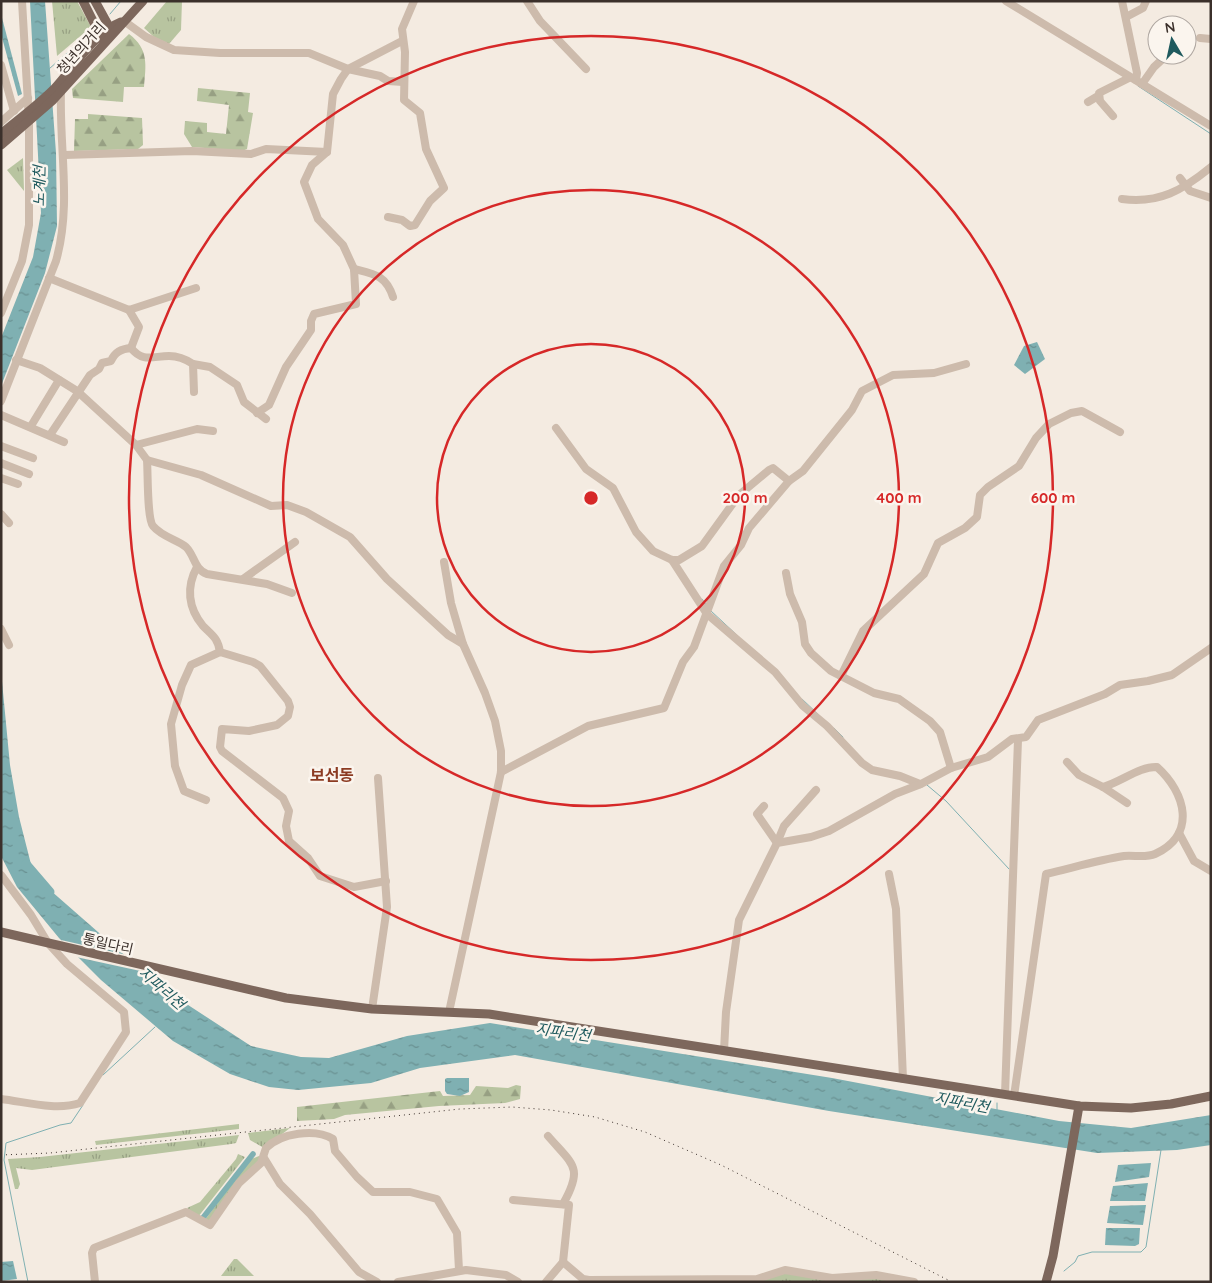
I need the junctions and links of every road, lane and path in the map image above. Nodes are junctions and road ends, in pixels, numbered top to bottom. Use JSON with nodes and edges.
{"nodes":[{"id":1,"x":22,"y":1,"type":"edge"},
{"id":2,"x":82,"y":1,"type":"edge"},
{"id":3,"x":95,"y":1,"type":"edge"},
{"id":4,"x":143,"y":1,"type":"edge"},
{"id":5,"x":414,"y":1,"type":"edge"},
{"id":6,"x":527,"y":1,"type":"edge"},
{"id":7,"x":1006,"y":1,"type":"edge"},
{"id":8,"x":1122,"y":1,"type":"edge"},
{"id":9,"x":1146,"y":1,"type":"edge"},
{"id":10,"x":1126,"y":17,"type":"junction"},
{"id":11,"x":124,"y":21,"type":"junction"},
{"id":12,"x":111,"y":31,"type":"junction"},
{"id":13,"x":1200,"y":38,"type":"dead end"},
{"id":14,"x":102,"y":39,"type":"junction"},
{"id":15,"x":1211,"y":39,"type":"edge"},
{"id":16,"x":402,"y":41,"type":"junction"},
{"id":17,"x":1,"y":65,"type":"edge"},
{"id":18,"x":1156,"y":65,"type":"edge"},
{"id":19,"x":348,"y":68,"type":"junction"},
{"id":20,"x":586,"y":69,"type":"dead end"},
{"id":21,"x":1136,"y":81,"type":"junction"},
{"id":22,"x":403,"y":82,"type":"junction"},
{"id":23,"x":57,"y":90,"type":"junction"},
{"id":24,"x":1098,"y":96,"type":"junction"},
{"id":25,"x":28,"y":98,"type":"junction"},
{"id":26,"x":1088,"y":102,"type":"dead end"},
{"id":27,"x":14,"y":111,"type":"junction"},
{"id":28,"x":31,"y":114,"type":"junction"},
{"id":29,"x":1112,"y":116,"type":"dead end"},
{"id":30,"x":1,"y":122,"type":"edge"},
{"id":31,"x":1211,"y":126,"type":"edge"},
{"id":32,"x":1,"y":134,"type":"edge"},
{"id":33,"x":1,"y":145,"type":"edge"},
{"id":34,"x":327,"y":152,"type":"junction"},
{"id":35,"x":65,"y":156,"type":"junction"},
{"id":36,"x":1211,"y":168,"type":"edge"},
{"id":37,"x":1180,"y":178,"type":"dead end"},
{"id":38,"x":1186,"y":187,"type":"junction"},
{"id":39,"x":1122,"y":198,"type":"dead end"},
{"id":40,"x":1211,"y":198,"type":"edge"},
{"id":41,"x":388,"y":217,"type":"dead end"},
{"id":42,"x":354,"y":269,"type":"junction"},
{"id":43,"x":49,"y":278,"type":"junction"},
{"id":44,"x":196,"y":288,"type":"dead end"},
{"id":45,"x":393,"y":297,"type":"dead end"},
{"id":46,"x":129,"y":310,"type":"junction"},
{"id":47,"x":1,"y":313,"type":"edge"},
{"id":48,"x":131,"y":348,"type":"junction"},
{"id":49,"x":16,"y":360,"type":"junction"},
{"id":50,"x":193,"y":364,"type":"junction"},
{"id":51,"x":966,"y":364,"type":"dead end"},
{"id":52,"x":59,"y":380,"type":"junction"},
{"id":53,"x":78,"y":391,"type":"junction"},
{"id":54,"x":194,"y":392,"type":"dead end"},
{"id":55,"x":1,"y":401,"type":"edge"},
{"id":56,"x":257,"y":413,"type":"junction"},
{"id":57,"x":1,"y":415,"type":"edge"},
{"id":58,"x":266,"y":419,"type":"dead end"},
{"id":59,"x":31,"y":426,"type":"junction"},
{"id":60,"x":556,"y":428,"type":"dead end"},
{"id":61,"x":213,"y":431,"type":"dead end"},
{"id":62,"x":1120,"y":432,"type":"dead end"},
{"id":63,"x":50,"y":435,"type":"junction"},
{"id":64,"x":64,"y":442,"type":"dead end"},
{"id":65,"x":136,"y":445,"type":"junction"},
{"id":66,"x":1,"y":446,"type":"edge"},
{"id":67,"x":33,"y":458,"type":"dead end"},
{"id":68,"x":147,"y":460,"type":"junction"},
{"id":69,"x":1,"y":463,"type":"edge"},
{"id":70,"x":29,"y":474,"type":"dead end"},
{"id":71,"x":1,"y":478,"type":"edge"},
{"id":72,"x":789,"y":481,"type":"junction"},
{"id":73,"x":18,"y":484,"type":"dead end"},
{"id":74,"x":1,"y":514,"type":"edge"},
{"id":75,"x":9,"y":522,"type":"dead end"},
{"id":76,"x":295,"y":542,"type":"dead end"},
{"id":77,"x":672,"y":560,"type":"junction"},
{"id":78,"x":444,"y":562,"type":"dead end"},
{"id":79,"x":196,"y":567,"type":"junction"},
{"id":80,"x":786,"y":573,"type":"dead end"},
{"id":81,"x":243,"y":578,"type":"junction"},
{"id":82,"x":292,"y":593,"type":"dead end"},
{"id":83,"x":707,"y":614,"type":"junction"},
{"id":84,"x":1,"y":629,"type":"edge"},
{"id":85,"x":9,"y":644,"type":"dead end"},
{"id":86,"x":463,"y":644,"type":"junction"},
{"id":87,"x":1211,"y":648,"type":"edge"},
{"id":88,"x":220,"y":652,"type":"junction"},
{"id":89,"x":841,"y":676,"type":"junction"},
{"id":90,"x":1018,"y":740,"type":"junction"},
{"id":91,"x":1067,"y":762,"type":"dead end"},
{"id":92,"x":951,"y":768,"type":"junction"},
{"id":93,"x":502,"y":772,"type":"junction"},
{"id":94,"x":378,"y":778,"type":"dead end"},
{"id":95,"x":923,"y":783,"type":"junction"},
{"id":96,"x":1103,"y":786,"type":"junction"},
{"id":97,"x":816,"y":790,"type":"dead end"},
{"id":98,"x":206,"y":800,"type":"dead end"},
{"id":99,"x":1127,"y":803,"type":"dead end"},
{"id":100,"x":764,"y":806,"type":"dead end"},
{"id":101,"x":1179,"y":833,"type":"junction"},
{"id":102,"x":778,"y":843,"type":"junction"},
{"id":103,"x":1211,"y":871,"type":"edge"},
{"id":104,"x":1,"y":874,"type":"edge"},
{"id":105,"x":889,"y":874,"type":"dead end"},
{"id":106,"x":386,"y":882,"type":"junction"},
{"id":107,"x":1,"y":932,"type":"edge"},
{"id":108,"x":48,"y":944,"type":"junction"},
{"id":109,"x":372,"y":1009,"type":"junction"},
{"id":110,"x":449,"y":1012,"type":"junction"},
{"id":111,"x":724,"y":1051,"type":"junction"},
{"id":112,"x":903,"y":1078,"type":"junction"},
{"id":113,"x":1010,"y":1095,"type":"junction"},
{"id":114,"x":1211,"y":1096,"type":"edge"},
{"id":115,"x":1,"y":1099,"type":"edge"},
{"id":116,"x":1079,"y":1106,"type":"junction"},
{"id":117,"x":548,"y":1136,"type":"dead end"},
{"id":118,"x":264,"y":1158,"type":"junction"},
{"id":119,"x":513,"y":1200,"type":"dead end"},
{"id":120,"x":563,"y":1204,"type":"junction"},
{"id":121,"x":563,"y":1262,"type":"junction"},
{"id":122,"x":459,"y":1270,"type":"junction"},
{"id":123,"x":96,"y":1282,"type":"edge"},
{"id":124,"x":377,"y":1282,"type":"edge"},
{"id":125,"x":398,"y":1282,"type":"edge"},
{"id":126,"x":518,"y":1282,"type":"edge"},
{"id":127,"x":546,"y":1282,"type":"edge"},
{"id":128,"x":914,"y":1282,"type":"edge"},
{"id":129,"x":1046,"y":1282,"type":"edge"}],
"edges":[{"from":1,"to":25,"type":"street"},
{"from":2,"to":14,"type":"main road"},
{"from":3,"to":12,"type":"main road"},
{"from":4,"to":11,"type":"main road","name":"청년의거리"},
{"from":5,"to":16,"type":"street"},
{"from":6,"to":20,"type":"street"},
{"from":7,"to":21,"type":"street"},
{"from":8,"to":10,"type":"street"},
{"from":9,"to":10,"type":"street"},
{"from":10,"to":21,"type":"street"},
{"from":11,"to":12,"type":"main road","name":"청년의거리"},
{"from":11,"to":19,"type":"street"},
{"from":12,"to":14,"type":"main road","name":"청년의거리"},
{"from":13,"to":15,"type":"street"},
{"from":14,"to":23,"type":"main road","name":"청년의거리"},
{"from":16,"to":19,"type":"street"},
{"from":16,"to":22,"type":"street"},
{"from":17,"to":27,"type":"street"},
{"from":18,"to":21,"type":"street"},
{"from":19,"to":22,"type":"street"},
{"from":19,"to":34,"type":"street"},
{"from":21,"to":24,"type":"street"},
{"from":21,"to":31,"type":"street"},
{"from":22,"to":41,"type":"street"},
{"from":23,"to":28,"type":"main road","name":"청년의거리"},
{"from":23,"to":28,"type":"main road","name":"청년의거리"},
{"from":23,"to":35,"type":"street"},
{"from":24,"to":26,"type":"street"},
{"from":24,"to":29,"type":"street"},
{"from":25,"to":27,"type":"street"},
{"from":25,"to":28,"type":"street"},
{"from":27,"to":30,"type":"street"},
{"from":28,"to":32,"type":"main road","name":"청년의거리"},
{"from":28,"to":33,"type":"main road","name":"청년의거리"},
{"from":28,"to":47,"type":"street"},
{"from":34,"to":35,"type":"street"},
{"from":34,"to":42,"type":"street"},
{"from":35,"to":43,"type":"street"},
{"from":36,"to":38,"type":"street"},
{"from":37,"to":38,"type":"street"},
{"from":38,"to":39,"type":"street"},
{"from":38,"to":40,"type":"street"},
{"from":42,"to":45,"type":"street"},
{"from":42,"to":56,"type":"street"},
{"from":43,"to":46,"type":"street"},
{"from":43,"to":49,"type":"street"},
{"from":44,"to":46,"type":"street"},
{"from":46,"to":48,"type":"street"},
{"from":48,"to":50,"type":"street"},
{"from":48,"to":53,"type":"street"},
{"from":49,"to":52,"type":"street"},
{"from":49,"to":55,"type":"street"},
{"from":50,"to":54,"type":"street"},
{"from":50,"to":56,"type":"street"},
{"from":51,"to":72,"type":"street"},
{"from":52,"to":53,"type":"street"},
{"from":52,"to":59,"type":"street"},
{"from":53,"to":63,"type":"street"},
{"from":53,"to":65,"type":"street"},
{"from":56,"to":58,"type":"street"},
{"from":57,"to":59,"type":"street"},
{"from":59,"to":63,"type":"street"},
{"from":60,"to":77,"type":"street"},
{"from":61,"to":65,"type":"street"},
{"from":62,"to":89,"type":"street"},
{"from":63,"to":64,"type":"street"},
{"from":65,"to":68,"type":"street"},
{"from":66,"to":67,"type":"street"},
{"from":68,"to":79,"type":"street"},
{"from":68,"to":86,"type":"street"},
{"from":69,"to":70,"type":"street"},
{"from":71,"to":73,"type":"street"},
{"from":72,"to":77,"type":"street"},
{"from":72,"to":83,"type":"street"},
{"from":74,"to":75,"type":"street"},
{"from":76,"to":81,"type":"street"},
{"from":77,"to":83,"type":"street"},
{"from":78,"to":86,"type":"street"},
{"from":79,"to":81,"type":"street"},
{"from":79,"to":88,"type":"street"},
{"from":80,"to":89,"type":"street"},
{"from":81,"to":82,"type":"street"},
{"from":83,"to":93,"type":"street"},
{"from":83,"to":95,"type":"street"},
{"from":84,"to":85,"type":"street"},
{"from":86,"to":93,"type":"street"},
{"from":87,"to":90,"type":"street"},
{"from":88,"to":98,"type":"street"},
{"from":88,"to":106,"type":"street"},
{"from":89,"to":92,"type":"street"},
{"from":90,"to":92,"type":"street"},
{"from":90,"to":113,"type":"street"},
{"from":91,"to":96,"type":"street"},
{"from":92,"to":95,"type":"street"},
{"from":93,"to":110,"type":"street"},
{"from":94,"to":106,"type":"street"},
{"from":95,"to":102,"type":"street"},
{"from":96,"to":99,"type":"street"},
{"from":96,"to":101,"type":"street"},
{"from":97,"to":102,"type":"street"},
{"from":100,"to":102,"type":"street"},
{"from":101,"to":103,"type":"street"},
{"from":101,"to":113,"type":"street"},
{"from":102,"to":111,"type":"street"},
{"from":104,"to":108,"type":"street"},
{"from":105,"to":112,"type":"street"},
{"from":106,"to":109,"type":"street"},
{"from":107,"to":108,"type":"main road","name":"통일다리"},
{"from":108,"to":109,"type":"main road","name":"통일다리"},
{"from":108,"to":115,"type":"street"},
{"from":109,"to":110,"type":"main road","name":"통일다리"},
{"from":110,"to":111,"type":"main road","name":"통일다리"},
{"from":111,"to":112,"type":"main road","name":"통일다리"},
{"from":112,"to":113,"type":"main road","name":"통일다리"},
{"from":113,"to":116,"type":"main road","name":"통일다리"},
{"from":114,"to":116,"type":"main road","name":"통일다리"},
{"from":116,"to":129,"type":"main road"},
{"from":117,"to":120,"type":"street"},
{"from":118,"to":122,"type":"street"},
{"from":118,"to":123,"type":"street"},
{"from":118,"to":124,"type":"street"},
{"from":119,"to":120,"type":"street"},
{"from":120,"to":121,"type":"street"},
{"from":121,"to":127,"type":"street"},
{"from":121,"to":128,"type":"street"},
{"from":122,"to":125,"type":"street"},
{"from":122,"to":126,"type":"street"}]}
